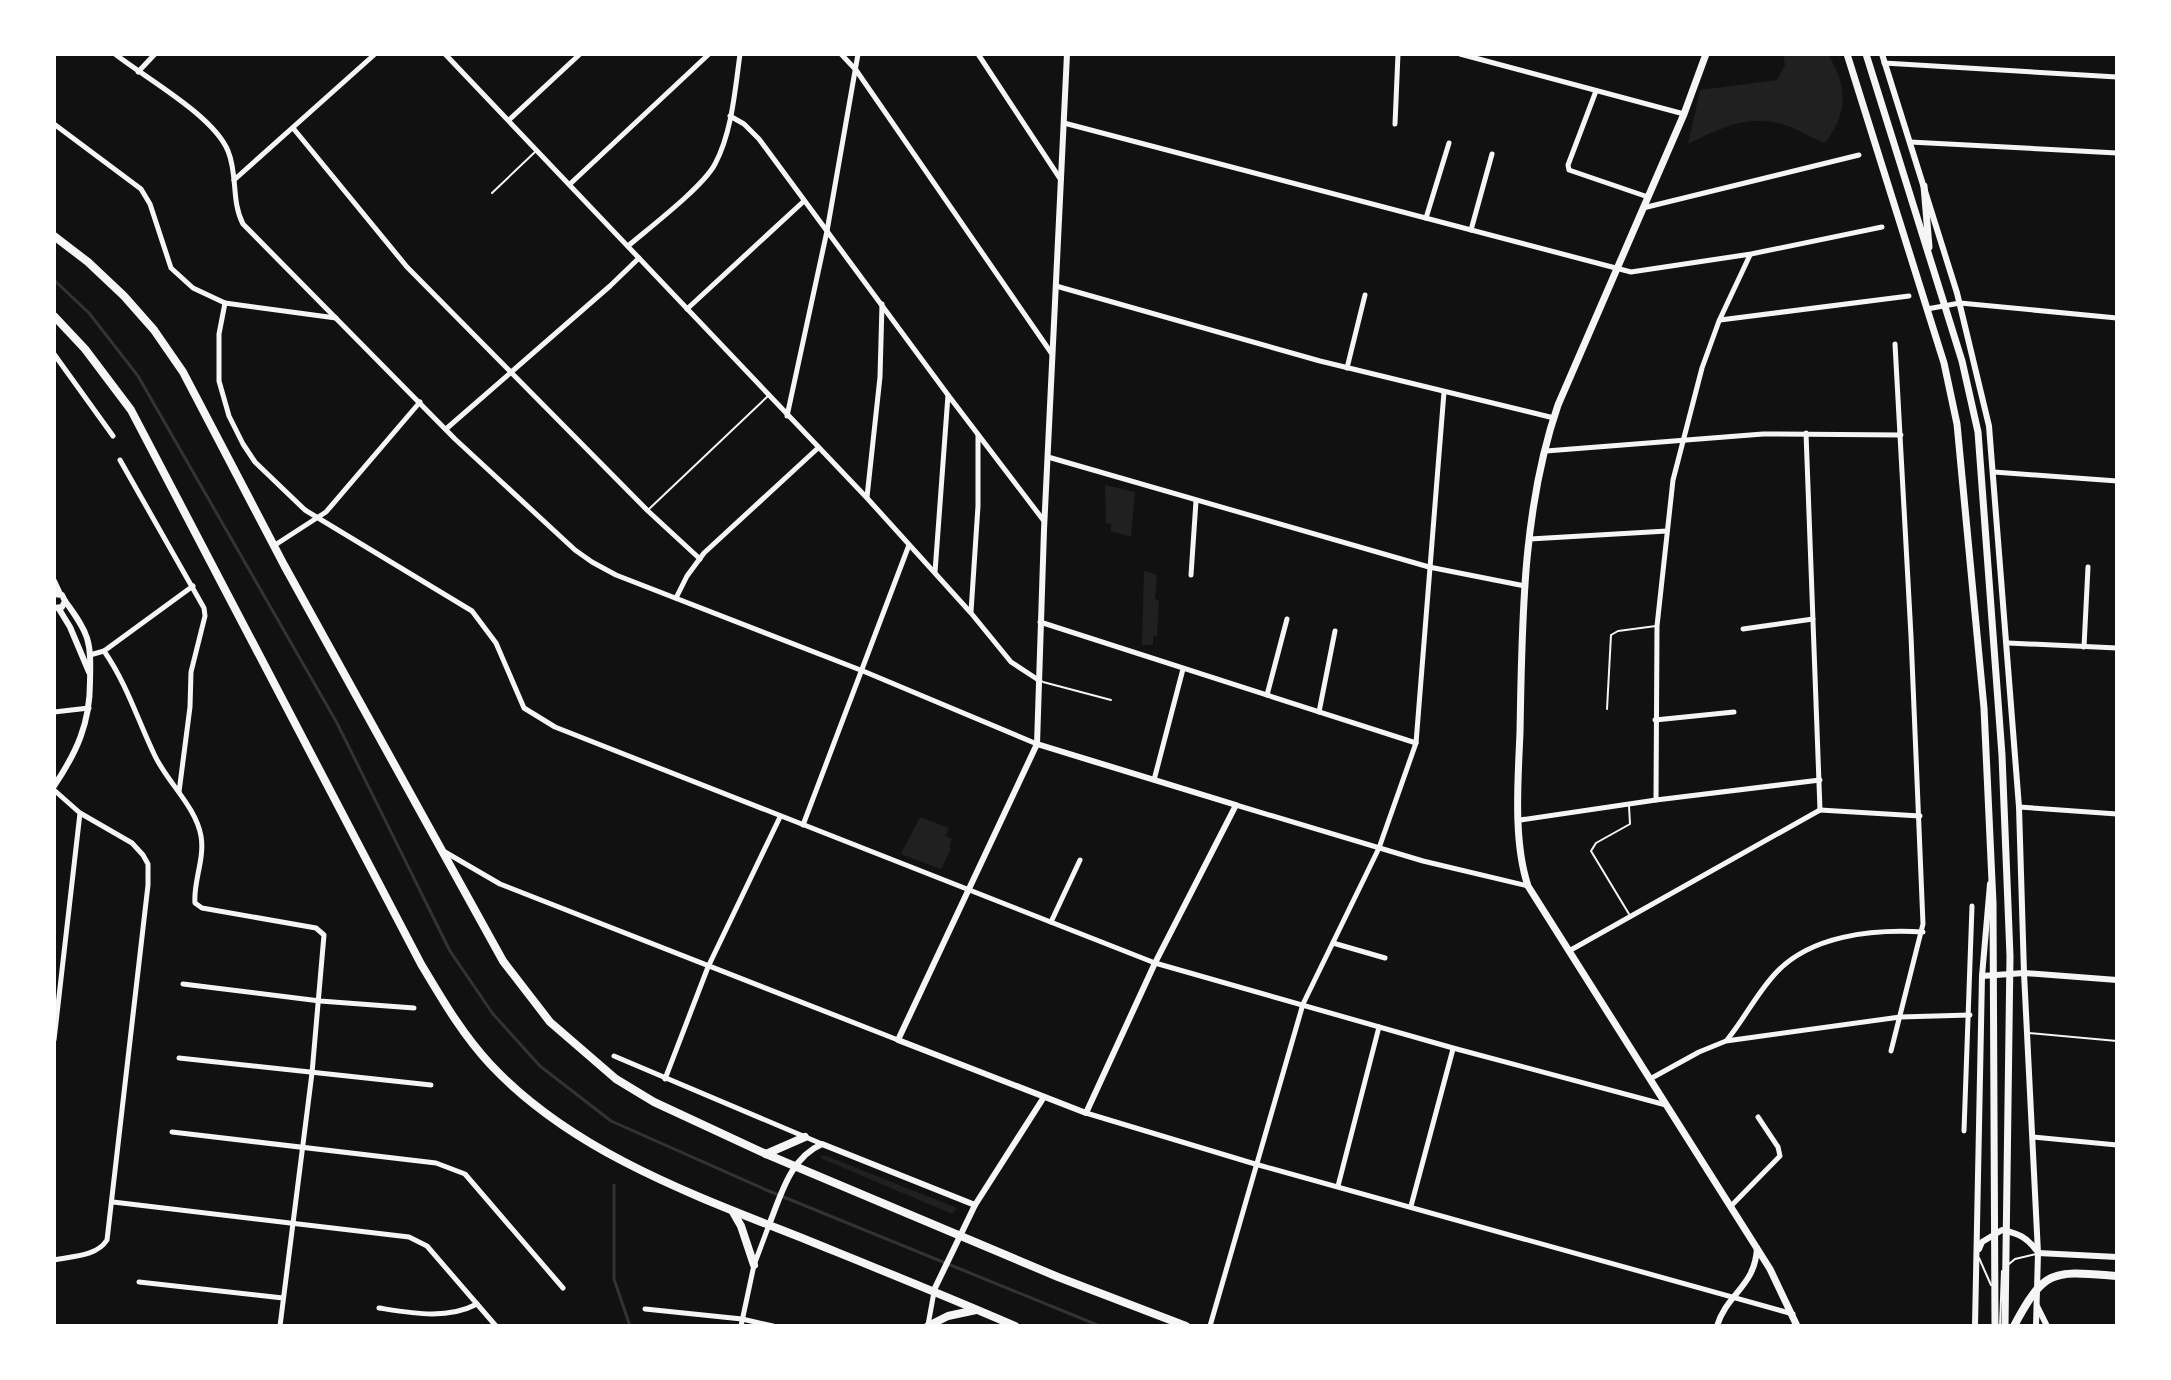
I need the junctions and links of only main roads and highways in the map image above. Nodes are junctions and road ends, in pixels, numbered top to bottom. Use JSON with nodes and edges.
{"nodes":[{"id":1,"x":1706,"y":54,"type":"edge"},
{"id":2,"x":1847,"y":54,"type":"edge"},
{"id":3,"x":1866,"y":54,"type":"edge"},
{"id":4,"x":1924,"y":186,"type":"road end"},
{"id":5,"x":54,"y":236,"type":"edge"},
{"id":6,"x":1929,"y":257,"type":"junction"},
{"id":7,"x":54,"y":316,"type":"edge"},
{"id":8,"x":805,"y":1137,"type":"road end"},
{"id":9,"x":766,"y":1154,"type":"junction"},
{"id":10,"x":732,"y":1211,"type":"junction"},
{"id":11,"x":754,"y":1265,"type":"road end"},
{"id":12,"x":2117,"y":1276,"type":"edge"},
{"id":13,"x":977,"y":1310,"type":"junction"},
{"id":14,"x":928,"y":1326,"type":"edge"},
{"id":15,"x":1015,"y":1326,"type":"edge"},
{"id":16,"x":1186,"y":1326,"type":"edge"},
{"id":17,"x":1797,"y":1326,"type":"edge"},
{"id":18,"x":1998,"y":1326,"type":"edge"},
{"id":19,"x":2014,"y":1326,"type":"edge"}],
"edges":[{"from":1,"to":17,"type":"main road"},
{"from":2,"to":18,"type":"main road"},
{"from":3,"to":6,"type":"main road"},
{"from":4,"to":6,"type":"main road"},
{"from":5,"to":9,"type":"highway"},
{"from":6,"to":18,"type":"main road"},
{"from":7,"to":10,"type":"highway"},
{"from":8,"to":9,"type":"highway"},
{"from":9,"to":16,"type":"highway"},
{"from":10,"to":11,"type":"highway"},
{"from":10,"to":13,"type":"highway"},
{"from":12,"to":19,"type":"highway"},
{"from":13,"to":14,"type":"highway"},
{"from":13,"to":15,"type":"highway"}]}
